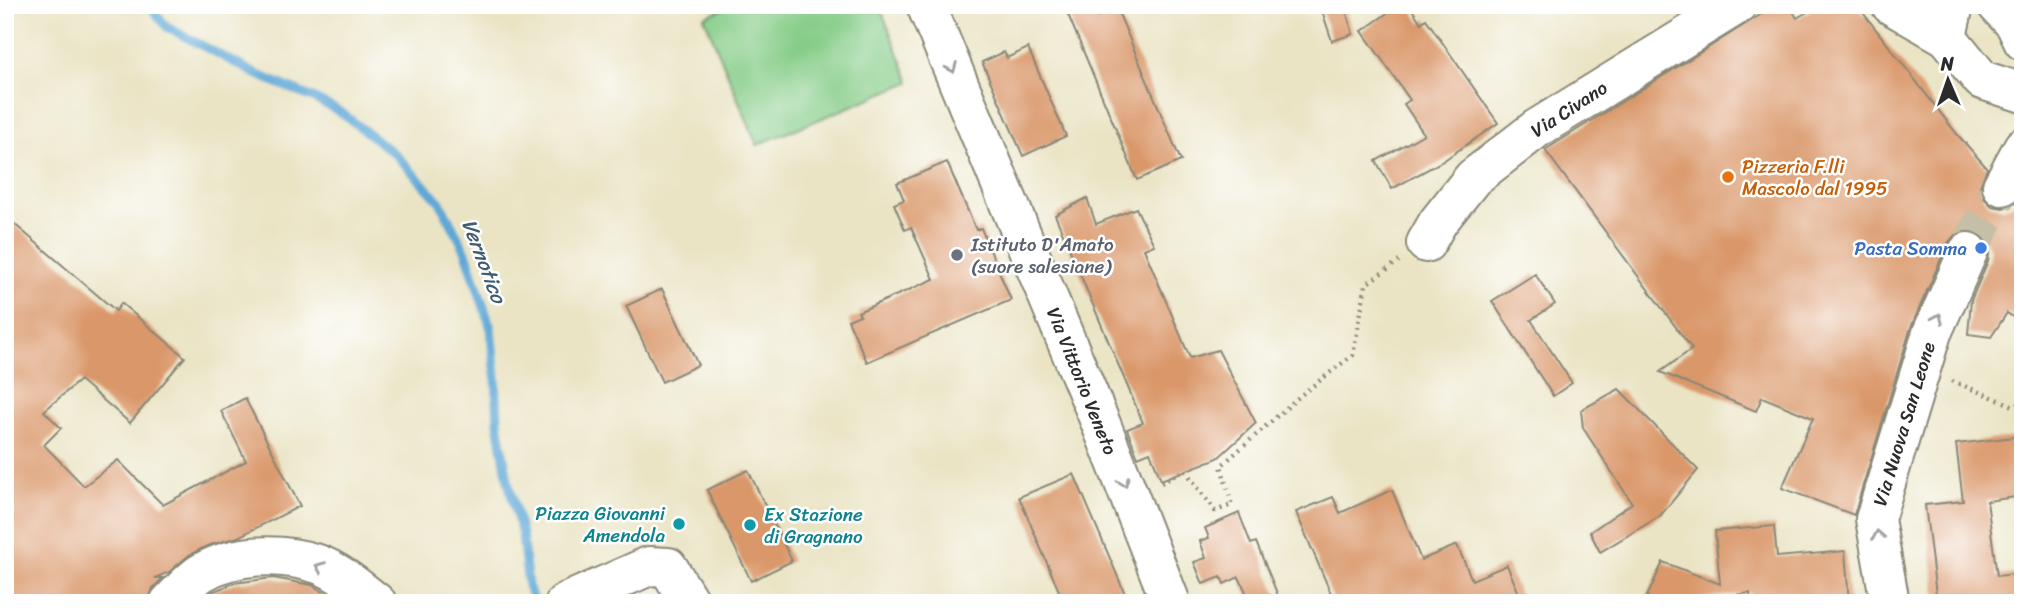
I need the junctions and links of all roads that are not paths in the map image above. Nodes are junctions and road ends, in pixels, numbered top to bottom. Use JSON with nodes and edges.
{"nodes":[{"id":1,"x":926,"y":5,"type":"edge"},
{"id":2,"x":1737,"y":5,"type":"edge"},
{"id":3,"x":1891,"y":5,"type":"edge"},
{"id":4,"x":1997,"y":5,"type":"edge"},
{"id":5,"x":1950,"y":21,"type":"edge"},
{"id":6,"x":2023,"y":41,"type":"edge"},
{"id":7,"x":2023,"y":93,"type":"edge"},
{"id":8,"x":2023,"y":147,"type":"edge"},
{"id":9,"x":2002,"y":186,"type":"tunnel mouth"},
{"id":10,"x":1426,"y":243,"type":"road end"},
{"id":11,"x":1968,"y":252,"type":"tunnel mouth"},
{"id":12,"x":568,"y":601,"type":"edge"},
{"id":13,"x":169,"y":603,"type":"edge"},
{"id":14,"x":377,"y":603,"type":"edge"},
{"id":15,"x":690,"y":603,"type":"edge"},
{"id":16,"x":1171,"y":603,"type":"edge"},
{"id":17,"x":1890,"y":603,"type":"edge"}],
"edges":[{"from":1,"to":16,"type":"street","name":"Via Vittorio Veneto","one_way":true},
{"from":2,"to":10,"type":"street","name":"Via Civano"},
{"from":3,"to":5,"type":"street"},
{"from":4,"to":6,"type":"street"},
{"from":5,"to":7,"type":"street"},
{"from":8,"to":9,"type":"street"},
{"from":17,"to":11,"type":"street","name":"Via Nuova San Leone","one_way":true},
{"from":12,"to":15,"type":"street"},
{"from":14,"to":13,"type":"street","one_way":true}]}
